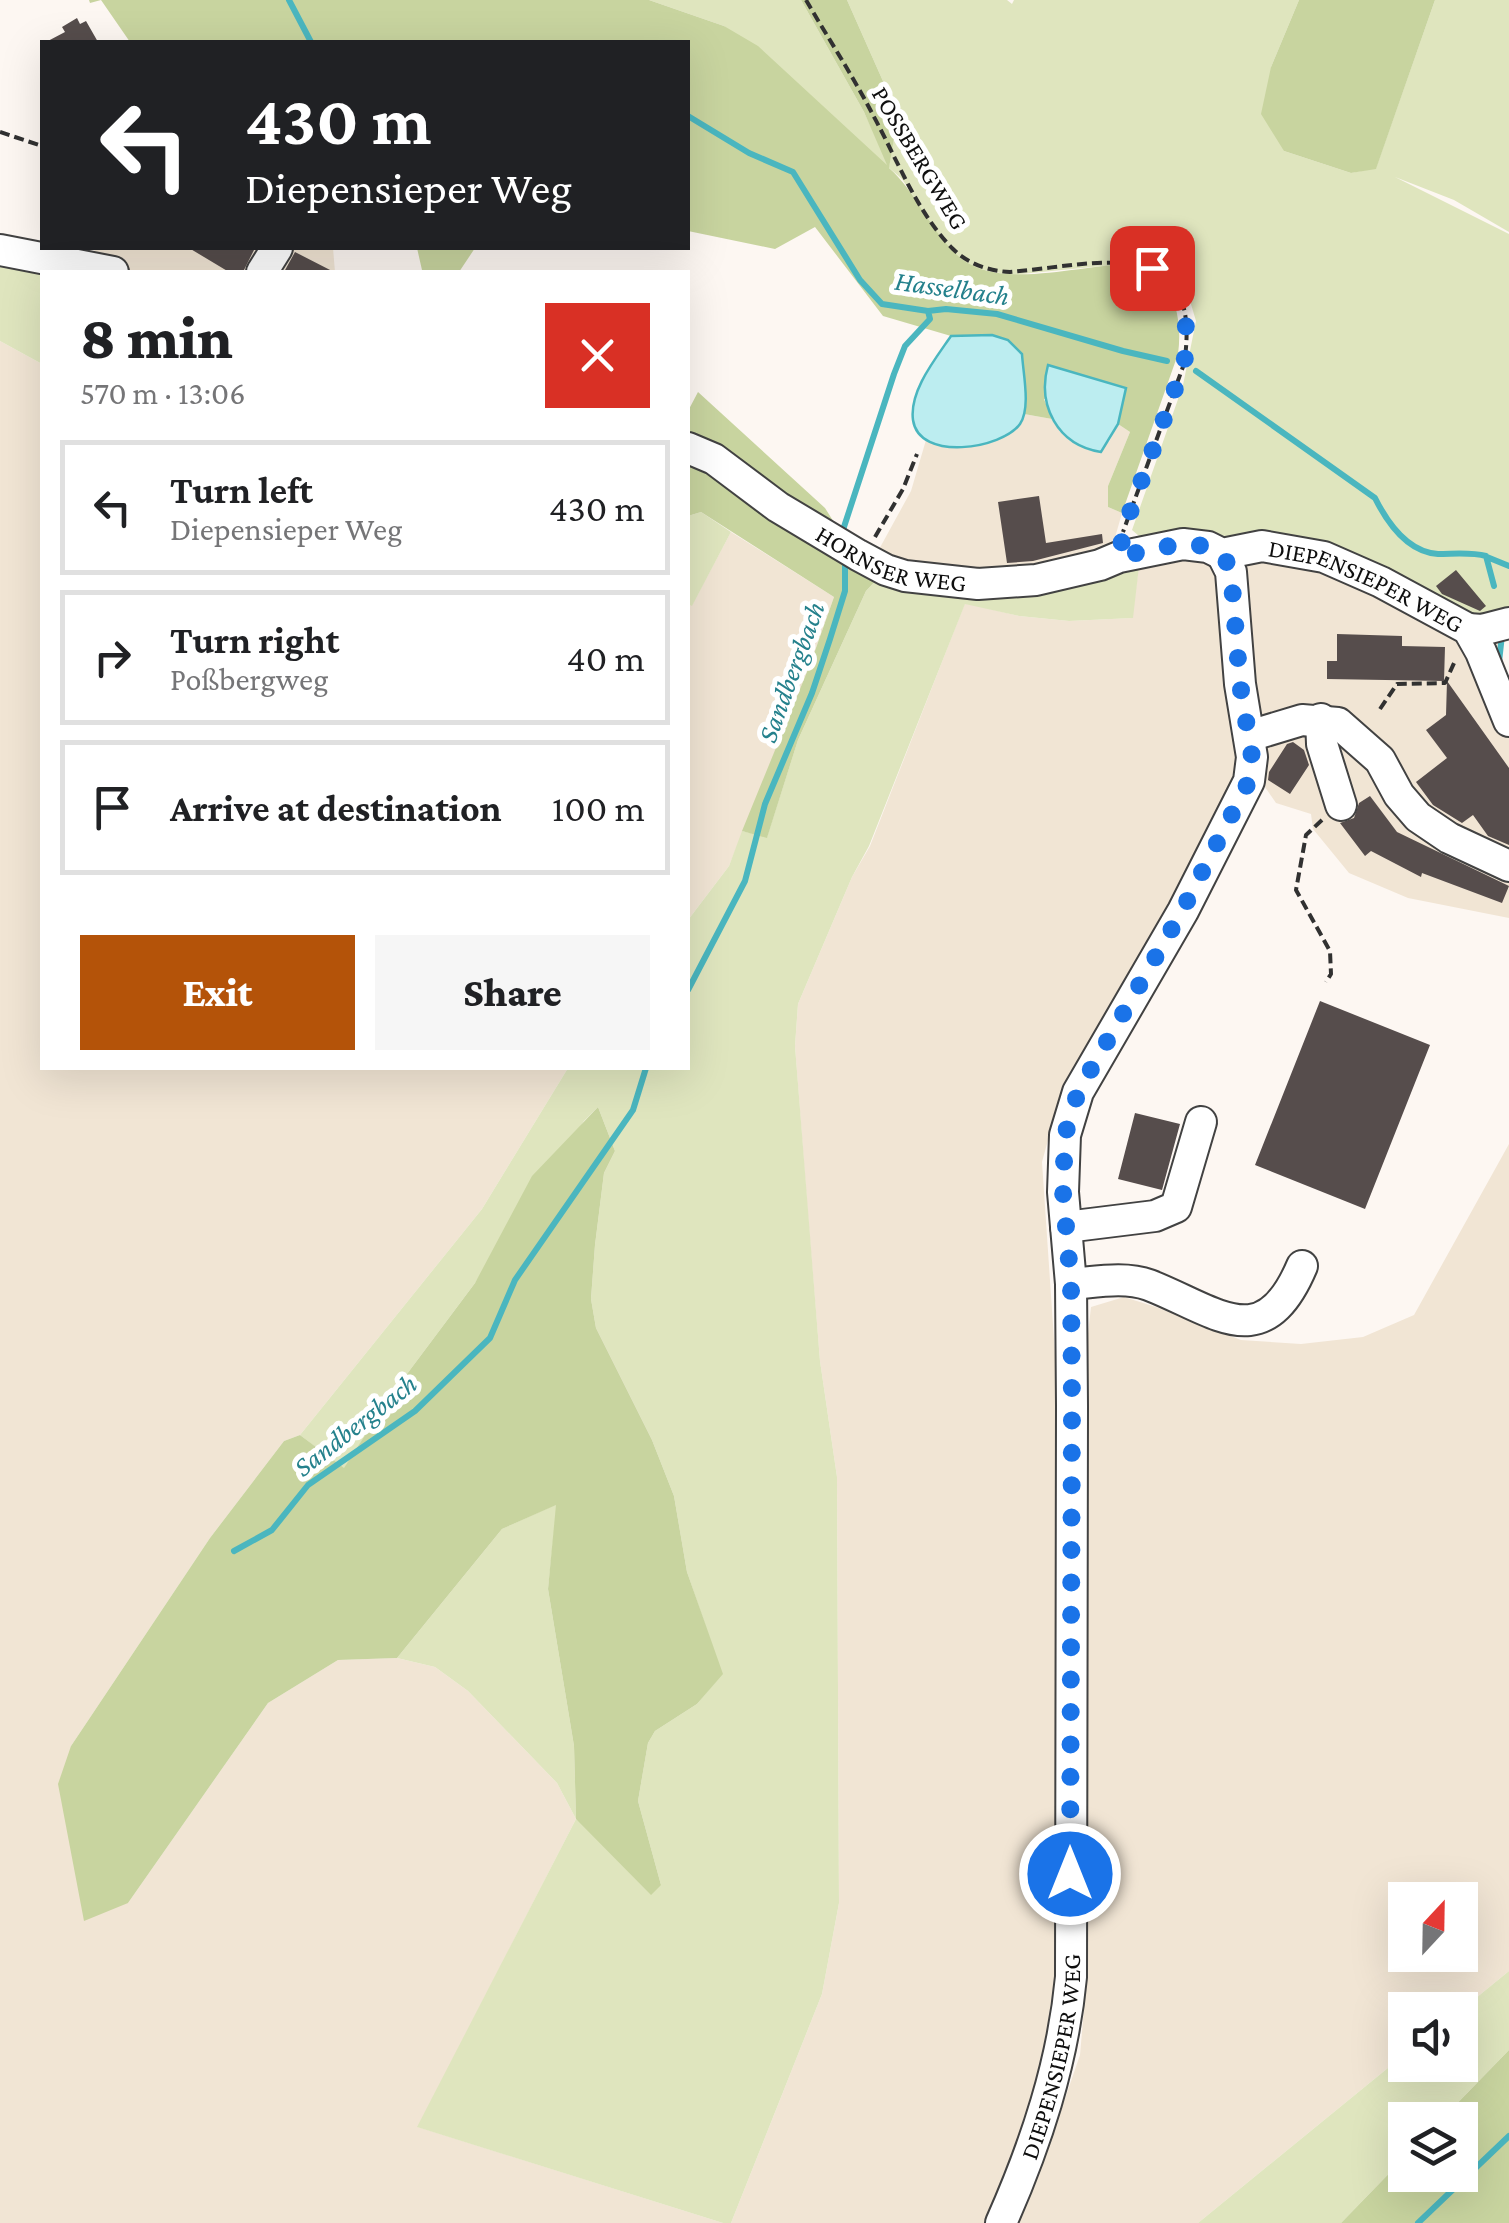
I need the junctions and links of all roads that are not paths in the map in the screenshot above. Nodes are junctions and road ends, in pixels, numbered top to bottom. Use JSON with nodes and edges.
{"nodes":[{"id":1,"x":0,"y":250,"type":"edge"},
{"id":2,"x":103,"y":270,"type":"edge"},
{"id":3,"x":690,"y":449,"type":"edge"},
{"id":4,"x":1222,"y":554,"type":"junction"},
{"id":5,"x":1119,"y":557,"type":"joint"},
{"id":6,"x":1509,"y":622,"type":"edge"},
{"id":7,"x":1468,"y":629,"type":"junction"},
{"id":8,"x":1322,"y":719,"type":"junction"},
{"id":9,"x":1509,"y":722,"type":"edge"},
{"id":10,"x":1249,"y":736,"type":"junction"},
{"id":11,"x":1341,"y":805,"type":"road end"},
{"id":12,"x":1509,"y":866,"type":"edge"},
{"id":13,"x":1201,"y":1122,"type":"dead end"},
{"id":14,"x":1066,"y":1228,"type":"junction"},
{"id":15,"x":1302,"y":1266,"type":"dead end"},
{"id":16,"x":1071,"y":1284,"type":"junction"},
{"id":17,"x":1001,"y":2223,"type":"edge"}],
"edges":[{"from":1,"to":2,"type":"street"},
{"from":3,"to":5,"type":"street","name":"HORNSER WEG"},
{"from":4,"to":5,"type":"street","name":"DIEPENSIEPER WEG"},
{"from":4,"to":7,"type":"street","name":"DIEPENSIEPER WEG"},
{"from":4,"to":10,"type":"street","name":"DIEPENSIEPER WEG"},
{"from":6,"to":7,"type":"street"},
{"from":7,"to":9,"type":"street","name":"DIEPENSIEPER WEG"},
{"from":8,"to":10,"type":"street"},
{"from":8,"to":11,"type":"street"},
{"from":8,"to":12,"type":"street"},
{"from":10,"to":14,"type":"street","name":"DIEPENSIEPER WEG"},
{"from":13,"to":14,"type":"street"},
{"from":14,"to":16,"type":"street","name":"DIEPENSIEPER WEG"},
{"from":15,"to":16,"type":"street"},
{"from":16,"to":17,"type":"street","name":"DIEPENSIEPER WEG"}]}
